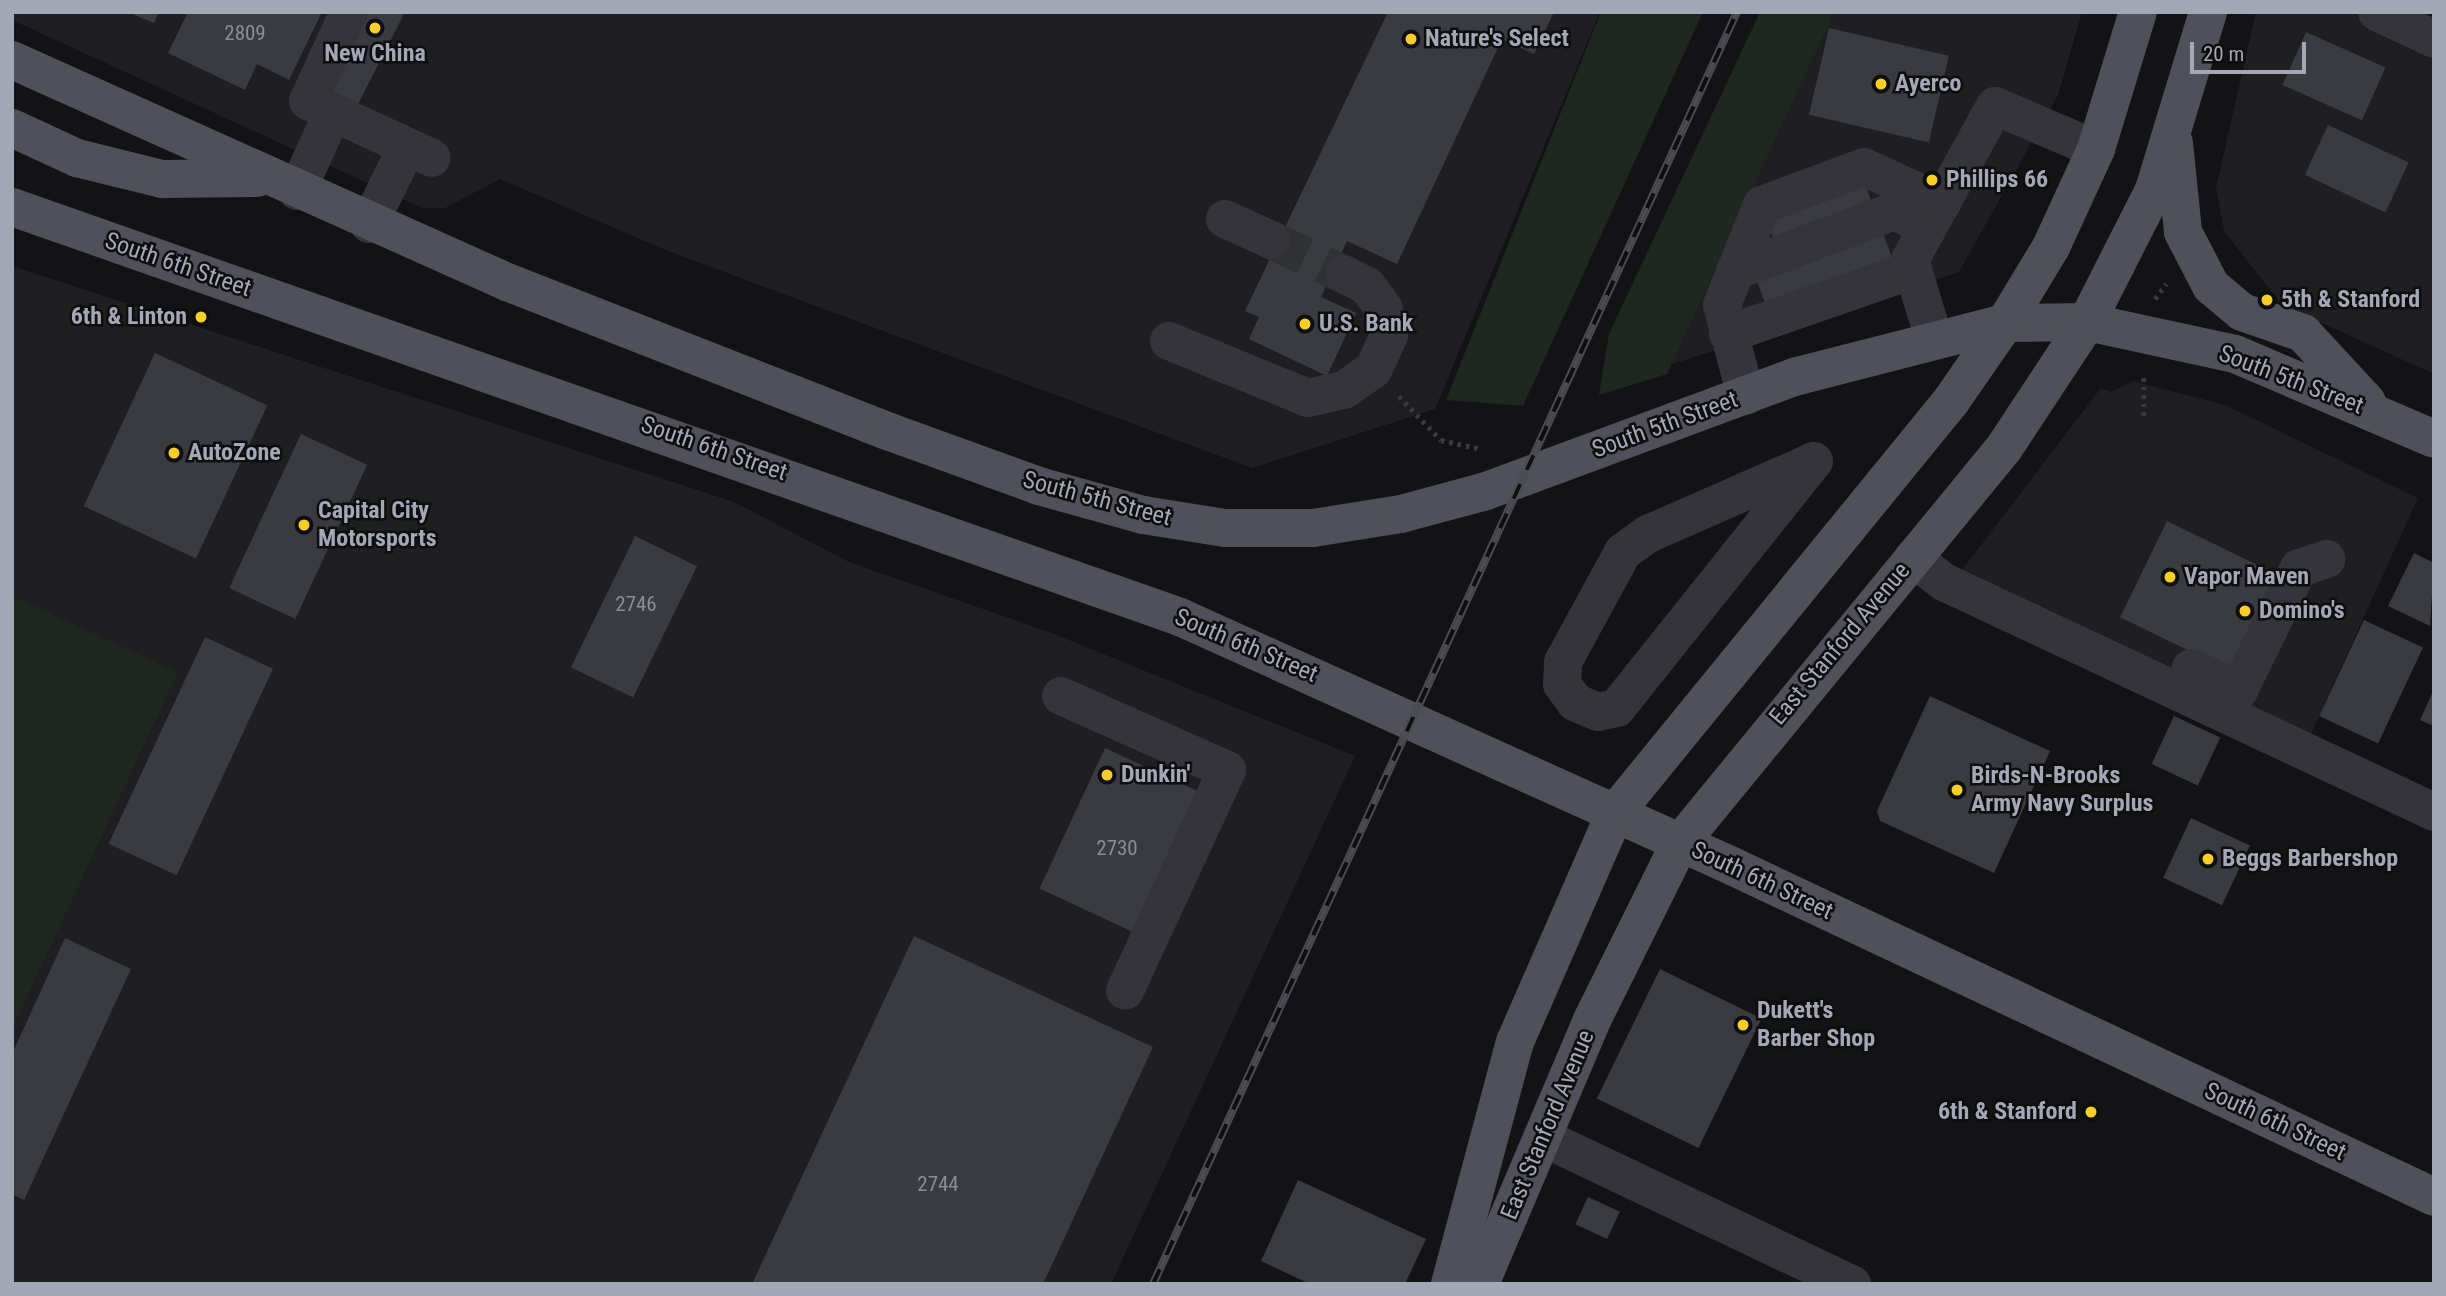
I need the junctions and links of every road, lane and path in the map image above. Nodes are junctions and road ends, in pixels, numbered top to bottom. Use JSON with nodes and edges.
{"nodes":[{"id":1,"x":349,"y":12,"type":"edge"},
{"id":2,"x":2138,"y":12,"type":"edge"},
{"id":3,"x":2208,"y":12,"type":"edge"},
{"id":4,"x":2377,"y":12,"type":"edge"},
{"id":5,"x":2434,"y":39,"type":"edge"},
{"id":6,"x":12,"y":60,"type":"edge"},
{"id":7,"x":320,"y":107,"type":"junction"},
{"id":8,"x":12,"y":128,"type":"edge"},
{"id":9,"x":2173,"y":132,"type":"junction"},
{"id":10,"x":2096,"y":149,"type":"junction"},
{"id":11,"x":283,"y":184,"type":"junction"},
{"id":12,"x":12,"y":207,"type":"edge"},
{"id":13,"x":1935,"y":215,"type":"junction"},
{"id":14,"x":1226,"y":219,"type":"dead end"},
{"id":15,"x":369,"y":224,"type":"junction"},
{"id":16,"x":1271,"y":240,"type":"tunnel mouth"},
{"id":17,"x":1913,"y":270,"type":"junction"},
{"id":18,"x":1735,"y":271,"type":"junction"},
{"id":19,"x":1345,"y":275,"type":"tunnel mouth"},
{"id":20,"x":2155,"y":284,"type":"dead end"},
{"id":21,"x":2154,"y":300,"type":"dead end"},
{"id":22,"x":2087,"y":322,"type":"junction"},
{"id":23,"x":2005,"y":323,"type":"junction"},
{"id":24,"x":1728,"y":334,"type":"junction"},
{"id":25,"x":1934,"y":339,"type":"junction"},
{"id":26,"x":1169,"y":341,"type":"dead end"},
{"id":27,"x":2144,"y":378,"type":"dead end"},
{"id":28,"x":1397,"y":393,"type":"dead end"},
{"id":29,"x":1746,"y":396,"type":"junction"},
{"id":30,"x":2144,"y":416,"type":"dead end"},
{"id":31,"x":2381,"y":416,"type":"junction"},
{"id":32,"x":2434,"y":439,"type":"edge"},
{"id":33,"x":1488,"y":448,"type":"dead end"},
{"id":34,"x":1814,"y":461,"type":"joint"},
{"id":35,"x":1913,"y":558,"type":"junction"},
{"id":36,"x":2328,"y":559,"type":"dead end"},
{"id":37,"x":2075,"y":644,"type":"junction"},
{"id":38,"x":1061,"y":696,"type":"dead end"},
{"id":39,"x":2434,"y":812,"type":"edge"},
{"id":40,"x":1615,"y":813,"type":"junction"},
{"id":41,"x":1680,"y":843,"type":"junction"},
{"id":42,"x":1125,"y":991,"type":"dead end"},
{"id":43,"x":1546,"y":1139,"type":"junction"},
{"id":44,"x":2434,"y":1197,"type":"edge"},
{"id":45,"x":1450,"y":1284,"type":"edge"},
{"id":46,"x":1480,"y":1284,"type":"edge"},
{"id":47,"x":1852,"y":1284,"type":"edge"}],
"edges":[{"from":1,"to":7,"type":"lane"},
{"from":2,"to":10,"type":"main road","name":"East Stanford Avenue"},
{"from":3,"to":9,"type":"main road","name":"East Stanford Avenue"},
{"from":4,"to":5,"type":"lane"},
{"from":6,"to":11,"type":"main road"},
{"from":7,"to":11,"type":"lane"},
{"from":7,"to":15,"type":"lane"},
{"from":8,"to":11,"type":"main road"},
{"from":9,"to":22,"type":"main road","name":"East Stanford Avenue"},
{"from":9,"to":31,"type":"main road"},
{"from":10,"to":13,"type":"lane"},
{"from":10,"to":23,"type":"main road","name":"East Stanford Avenue"},
{"from":11,"to":15,"type":"main road"},
{"from":12,"to":40,"type":"main road","name":"South 6th Street"},
{"from":13,"to":17,"type":"lane"},
{"from":13,"to":18,"type":"lane"},
{"from":13,"to":18,"type":"lane"},
{"from":14,"to":16,"type":"lane"},
{"from":15,"to":29,"type":"main road","name":"South 5th Street"},
{"from":17,"to":24,"type":"lane"},
{"from":17,"to":25,"type":"lane"},
{"from":18,"to":24,"type":"lane"},
{"from":19,"to":26,"type":"lane"},
{"from":20,"to":21,"type":"path"},
{"from":22,"to":23,"type":"main road","name":"South 5th Street"},
{"from":22,"to":31,"type":"main road","name":"South 5th Street"},
{"from":22,"to":35,"type":"main road","name":"East Stanford Avenue"},
{"from":23,"to":25,"type":"main road","name":"South 5th Street"},
{"from":23,"to":40,"type":"main road","name":"East Stanford Avenue"},
{"from":24,"to":29,"type":"lane"},
{"from":25,"to":29,"type":"main road","name":"South 5th Street"},
{"from":27,"to":30,"type":"path"},
{"from":28,"to":33,"type":"path"},
{"from":31,"to":32,"type":"main road","name":"South 5th Street"},
{"from":34,"to":34,"type":"lane"},
{"from":35,"to":37,"type":"lane"},
{"from":35,"to":41,"type":"main road","name":"East Stanford Avenue"},
{"from":36,"to":37,"type":"lane"},
{"from":37,"to":39,"type":"lane"},
{"from":38,"to":42,"type":"lane"},
{"from":40,"to":41,"type":"main road","name":"South 6th Street"},
{"from":40,"to":45,"type":"main road","name":"East Stanford Avenue"},
{"from":41,"to":43,"type":"main road","name":"East Stanford Avenue"},
{"from":41,"to":44,"type":"main road","name":"South 6th Street"},
{"from":43,"to":46,"type":"main road","name":"East Stanford Avenue"},
{"from":43,"to":47,"type":"lane"}]}
